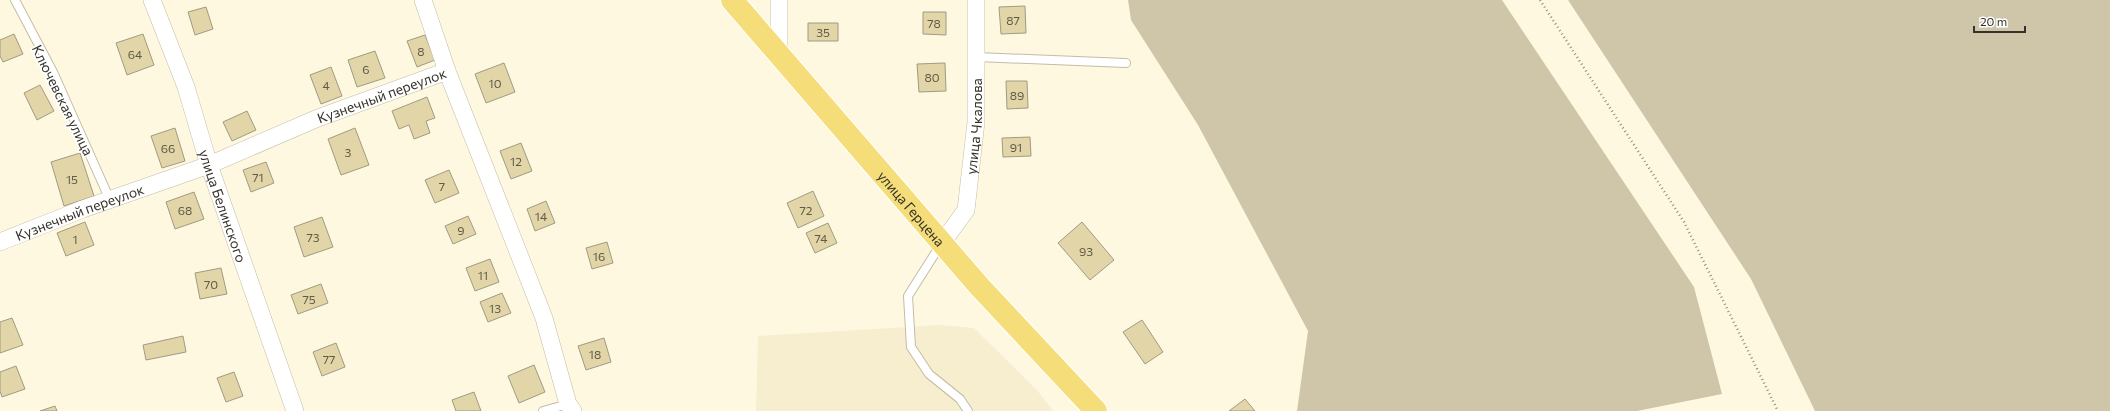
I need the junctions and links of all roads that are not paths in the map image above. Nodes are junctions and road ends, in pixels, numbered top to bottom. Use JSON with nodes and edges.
{"nodes":[{"id":1,"x":15,"y":0,"type":"edge"},
{"id":2,"x":152,"y":0,"type":"edge"},
{"id":3,"x":423,"y":0,"type":"edge"},
{"id":4,"x":732,"y":0,"type":"edge"},
{"id":5,"x":779,"y":0,"type":"edge"},
{"id":6,"x":976,"y":0,"type":"edge"},
{"id":7,"x":779,"y":56,"type":"junction"},
{"id":8,"x":977,"y":57,"type":"junction"},
{"id":9,"x":1126,"y":63,"type":"dead end"},
{"id":10,"x":447,"y":70,"type":"junction"},
{"id":11,"x":209,"y":165,"type":"junction"},
{"id":12,"x":110,"y":200,"type":"junction"},
{"id":13,"x":0,"y":242,"type":"edge"},
{"id":14,"x":942,"y":243,"type":"junction"},
{"id":15,"x":571,"y":407,"type":"edge"},
{"id":16,"x":295,"y":411,"type":"edge"},
{"id":17,"x":543,"y":411,"type":"edge"},
{"id":18,"x":968,"y":411,"type":"edge"},
{"id":19,"x":1096,"y":411,"type":"edge"}],
"edges":[{"from":1,"to":12,"type":"lane","name":"Ключевская улица"},
{"from":2,"to":11,"type":"street","name":"улица Белинского"},
{"from":3,"to":10,"type":"street"},
{"from":4,"to":7,"type":"main road","name":"улица Герцена"},
{"from":5,"to":7,"type":"street"},
{"from":6,"to":8,"type":"street","name":"улица Чкалова"},
{"from":7,"to":14,"type":"main road","name":"улица Герцена"},
{"from":8,"to":9,"type":"lane"},
{"from":8,"to":14,"type":"street","name":"улица Чкалова"},
{"from":10,"to":11,"type":"street","name":"Кузнечный переулок"},
{"from":10,"to":15,"type":"street","name":"Кузнечный переулок"},
{"from":11,"to":12,"type":"street","name":"Кузнечный переулок"},
{"from":11,"to":16,"type":"street","name":"улица Белинского"},
{"from":12,"to":13,"type":"street","name":"Кузнечный переулок"},
{"from":14,"to":18,"type":"lane"},
{"from":14,"to":19,"type":"main road","name":"улица Герцена"},
{"from":15,"to":17,"type":"lane"}]}
